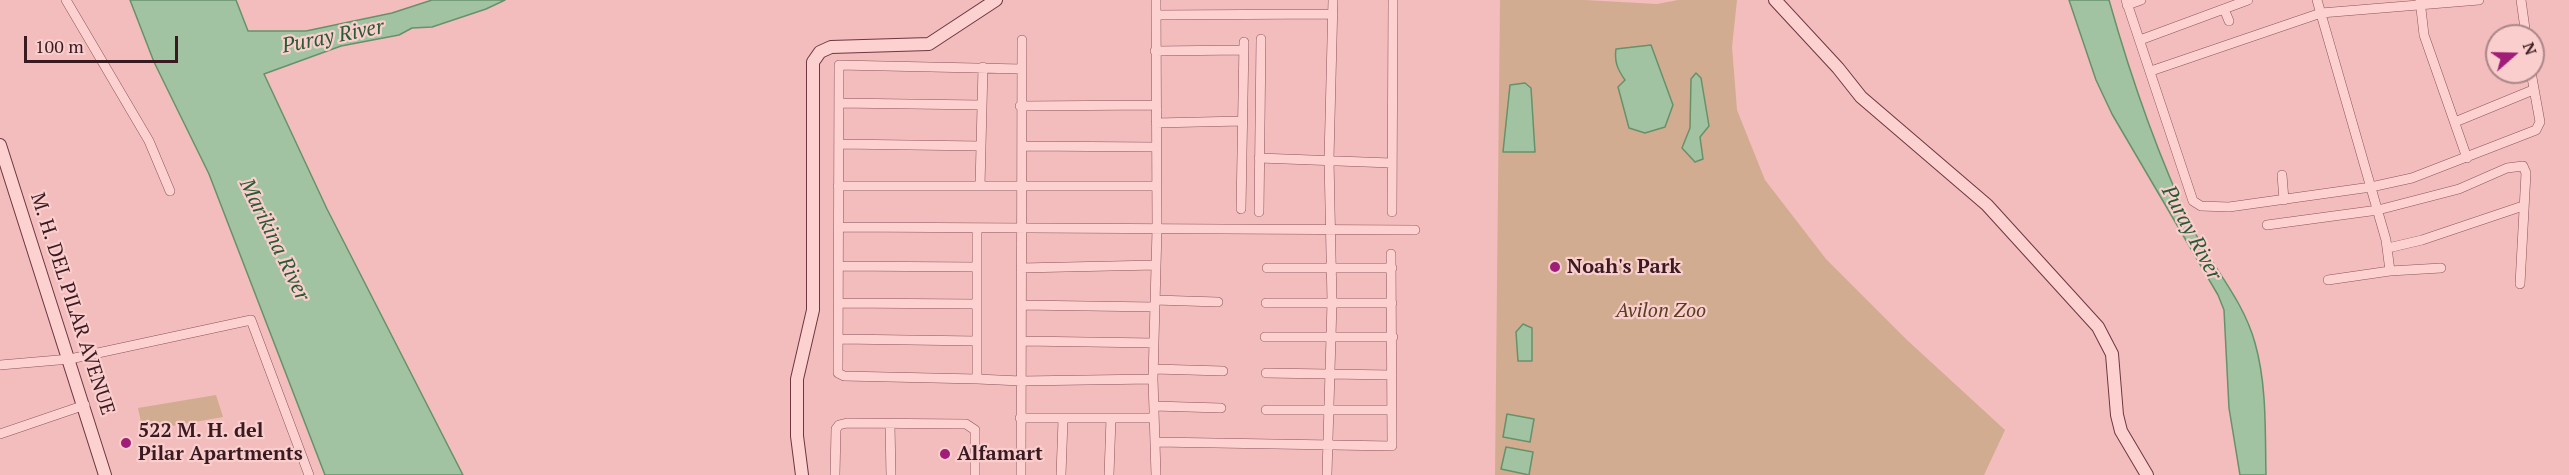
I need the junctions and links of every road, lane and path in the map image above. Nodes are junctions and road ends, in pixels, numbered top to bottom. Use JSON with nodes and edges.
{"nodes":[{"id":1,"x":66,"y":0,"type":"edge"},
{"id":2,"x":996,"y":0,"type":"edge"},
{"id":3,"x":1156,"y":0,"type":"edge"},
{"id":4,"x":1333,"y":0,"type":"edge"},
{"id":5,"x":1775,"y":0,"type":"edge"},
{"id":6,"x":2141,"y":0,"type":"edge"},
{"id":7,"x":2248,"y":0,"type":"edge"},
{"id":8,"x":2317,"y":0,"type":"edge"},
{"id":9,"x":2479,"y":0,"type":"edge"},
{"id":10,"x":2521,"y":0,"type":"edge"},
{"id":11,"x":1393,"y":1,"type":"edge"},
{"id":12,"x":2127,"y":2,"type":"edge"},
{"id":13,"x":2420,"y":3,"type":"edge"},
{"id":14,"x":2224,"y":9,"type":"junction"},
{"id":15,"x":2321,"y":13,"type":"junction"},
{"id":16,"x":1333,"y":14,"type":"junction"},
{"id":17,"x":1156,"y":15,"type":"junction"},
{"id":18,"x":2229,"y":21,"type":"dead end"},
{"id":19,"x":2524,"y":24,"type":"edge"},
{"id":20,"x":1261,"y":39,"type":"dead end"},
{"id":21,"x":1022,"y":40,"type":"dead end"},
{"id":22,"x":2140,"y":40,"type":"junction"},
{"id":23,"x":1155,"y":51,"type":"junction"},
{"id":24,"x":983,"y":67,"type":"junction"},
{"id":25,"x":1022,"y":69,"type":"junction"},
{"id":26,"x":2151,"y":71,"type":"junction"},
{"id":27,"x":2532,"y":84,"type":"edge"},
{"id":28,"x":2533,"y":90,"type":"junction"},
{"id":29,"x":839,"y":103,"type":"junction"},
{"id":30,"x":981,"y":105,"type":"junction"},
{"id":31,"x":1156,"y":105,"type":"junction"},
{"id":32,"x":1020,"y":106,"type":"junction"},
{"id":33,"x":1242,"y":121,"type":"junction"},
{"id":34,"x":2455,"y":122,"type":"junction"},
{"id":35,"x":1156,"y":123,"type":"junction"},
{"id":36,"x":839,"y":144,"type":"junction"},
{"id":37,"x":0,"y":145,"type":"edge"},
{"id":38,"x":981,"y":146,"type":"junction"},
{"id":39,"x":1022,"y":146,"type":"junction"},
{"id":40,"x":1156,"y":147,"type":"junction"},
{"id":41,"x":1259,"y":158,"type":"junction"},
{"id":42,"x":2466,"y":158,"type":"junction"},
{"id":43,"x":1329,"y":159,"type":"junction"},
{"id":44,"x":1391,"y":163,"type":"junction"},
{"id":45,"x":2282,"y":175,"type":"dead end"},
{"id":46,"x":838,"y":186,"type":"junction"},
{"id":47,"x":980,"y":186,"type":"junction"},
{"id":48,"x":1157,"y":186,"type":"junction"},
{"id":49,"x":1021,"y":187,"type":"junction"},
{"id":50,"x":2371,"y":187,"type":"junction"},
{"id":51,"x":170,"y":191,"type":"dead end"},
{"id":52,"x":2284,"y":200,"type":"junction"},
{"id":53,"x":2523,"y":206,"type":"junction"},
{"id":54,"x":1241,"y":210,"type":"dead end"},
{"id":55,"x":2378,"y":210,"type":"junction"},
{"id":56,"x":1259,"y":212,"type":"dead end"},
{"id":57,"x":1392,"y":212,"type":"dead end"},
{"id":58,"x":2267,"y":225,"type":"dead end"},
{"id":59,"x":838,"y":227,"type":"junction"},
{"id":60,"x":977,"y":228,"type":"junction"},
{"id":61,"x":1020,"y":228,"type":"junction"},
{"id":62,"x":1157,"y":229,"type":"junction"},
{"id":63,"x":1331,"y":230,"type":"junction"},
{"id":64,"x":1415,"y":230,"type":"dead end"},
{"id":65,"x":2388,"y":248,"type":"junction"},
{"id":66,"x":1391,"y":254,"type":"dead end"},
{"id":67,"x":1156,"y":266,"type":"junction"},
{"id":68,"x":838,"y":267,"type":"junction"},
{"id":69,"x":977,"y":267,"type":"junction"},
{"id":70,"x":1021,"y":268,"type":"junction"},
{"id":71,"x":1267,"y":268,"type":"dead end"},
{"id":72,"x":1392,"y":268,"type":"junction"},
{"id":73,"x":2441,"y":268,"type":"dead end"},
{"id":74,"x":1329,"y":269,"type":"junction"},
{"id":75,"x":2390,"y":271,"type":"junction"},
{"id":76,"x":2328,"y":280,"type":"dead end"},
{"id":77,"x":2520,"y":284,"type":"dead end"},
{"id":78,"x":1218,"y":302,"type":"dead end"},
{"id":79,"x":1332,"y":302,"type":"junction"},
{"id":80,"x":838,"y":303,"type":"junction"},
{"id":81,"x":1155,"y":303,"type":"junction"},
{"id":82,"x":1266,"y":303,"type":"dead end"},
{"id":83,"x":1392,"y":303,"type":"junction"},
{"id":84,"x":977,"y":304,"type":"junction"},
{"id":85,"x":1021,"y":306,"type":"junction"},
{"id":86,"x":1331,"y":336,"type":"junction"},
{"id":87,"x":1393,"y":337,"type":"junction"},
{"id":88,"x":1265,"y":338,"type":"dead end"},
{"id":89,"x":840,"y":339,"type":"junction"},
{"id":90,"x":977,"y":341,"type":"junction"},
{"id":91,"x":1022,"y":341,"type":"junction"},
{"id":92,"x":1154,"y":344,"type":"junction"},
{"id":93,"x":70,"y":358,"type":"junction"},
{"id":94,"x":0,"y":365,"type":"edge"},
{"id":95,"x":1223,"y":370,"type":"dead end"},
{"id":96,"x":1266,"y":373,"type":"dead end"},
{"id":97,"x":1329,"y":373,"type":"junction"},
{"id":98,"x":1154,"y":374,"type":"junction"},
{"id":99,"x":1392,"y":375,"type":"junction"},
{"id":100,"x":977,"y":378,"type":"junction"},
{"id":101,"x":1021,"y":381,"type":"junction"},
{"id":102,"x":85,"y":405,"type":"junction"},
{"id":103,"x":1154,"y":406,"type":"junction"},
{"id":104,"x":1221,"y":408,"type":"dead end"},
{"id":105,"x":1266,"y":410,"type":"dead end"},
{"id":106,"x":1328,"y":410,"type":"junction"},
{"id":107,"x":1392,"y":410,"type":"junction"},
{"id":108,"x":1020,"y":418,"type":"junction"},
{"id":109,"x":1111,"y":418,"type":"junction"},
{"id":110,"x":1155,"y":418,"type":"junction"},
{"id":111,"x":1064,"y":420,"type":"junction"},
{"id":112,"x":890,"y":425,"type":"junction"},
{"id":113,"x":0,"y":434,"type":"edge"},
{"id":114,"x":1156,"y":442,"type":"junction"},
{"id":115,"x":1329,"y":445,"type":"junction"},
{"id":116,"x":1327,"y":474,"type":"edge"},
{"id":117,"x":105,"y":475,"type":"edge"},
{"id":118,"x":309,"y":475,"type":"edge"},
{"id":119,"x":802,"y":475,"type":"edge"},
{"id":120,"x":835,"y":475,"type":"edge"},
{"id":121,"x":891,"y":475,"type":"edge"},
{"id":122,"x":975,"y":475,"type":"edge"},
{"id":123,"x":1021,"y":475,"type":"edge"},
{"id":124,"x":1061,"y":475,"type":"edge"},
{"id":125,"x":1109,"y":475,"type":"edge"},
{"id":126,"x":1156,"y":475,"type":"edge"},
{"id":127,"x":2148,"y":475,"type":"edge"}],
"edges":[{"from":1,"to":51,"type":"street"},
{"from":2,"to":119,"type":"street"},
{"from":3,"to":17,"type":"street"},
{"from":4,"to":16,"type":"street"},
{"from":5,"to":127,"type":"street"},
{"from":6,"to":12,"type":"street"},
{"from":7,"to":14,"type":"street"},
{"from":8,"to":15,"type":"street"},
{"from":9,"to":13,"type":"street"},
{"from":10,"to":19,"type":"street"},
{"from":11,"to":44,"type":"street"},
{"from":12,"to":22,"type":"street"},
{"from":13,"to":15,"type":"street"},
{"from":13,"to":34,"type":"street"},
{"from":14,"to":18,"type":"street"},
{"from":14,"to":22,"type":"street"},
{"from":15,"to":26,"type":"street"},
{"from":15,"to":50,"type":"street"},
{"from":16,"to":17,"type":"street"},
{"from":16,"to":43,"type":"street"},
{"from":17,"to":23,"type":"street"},
{"from":20,"to":41,"type":"street"},
{"from":21,"to":25,"type":"street"},
{"from":22,"to":26,"type":"street"},
{"from":23,"to":31,"type":"street"},
{"from":23,"to":33,"type":"street"},
{"from":24,"to":25,"type":"street"},
{"from":24,"to":29,"type":"street"},
{"from":24,"to":30,"type":"street"},
{"from":25,"to":32,"type":"street"},
{"from":26,"to":52,"type":"street"},
{"from":27,"to":28,"type":"street"},
{"from":28,"to":34,"type":"street"},
{"from":28,"to":42,"type":"street"},
{"from":29,"to":30,"type":"street"},
{"from":29,"to":36,"type":"street"},
{"from":30,"to":38,"type":"street"},
{"from":31,"to":32,"type":"street"},
{"from":31,"to":35,"type":"street"},
{"from":32,"to":39,"type":"street"},
{"from":33,"to":35,"type":"street"},
{"from":33,"to":54,"type":"street"},
{"from":34,"to":42,"type":"street"},
{"from":35,"to":40,"type":"street"},
{"from":36,"to":38,"type":"street"},
{"from":36,"to":46,"type":"street"},
{"from":37,"to":93,"type":"street","name":"M. H. DEL PILAR AVENUE"},
{"from":38,"to":47,"type":"street"},
{"from":39,"to":40,"type":"street"},
{"from":39,"to":49,"type":"street"},
{"from":40,"to":48,"type":"street"},
{"from":41,"to":43,"type":"street"},
{"from":41,"to":56,"type":"street"},
{"from":42,"to":50,"type":"street"},
{"from":43,"to":44,"type":"street"},
{"from":43,"to":63,"type":"street"},
{"from":44,"to":57,"type":"street"},
{"from":45,"to":52,"type":"street"},
{"from":46,"to":47,"type":"street"},
{"from":46,"to":59,"type":"street"},
{"from":47,"to":49,"type":"street"},
{"from":48,"to":49,"type":"street"},
{"from":48,"to":62,"type":"street"},
{"from":49,"to":61,"type":"street"},
{"from":50,"to":52,"type":"street"},
{"from":50,"to":55,"type":"street"},
{"from":53,"to":55,"type":"street"},
{"from":53,"to":65,"type":"street"},
{"from":53,"to":77,"type":"street"},
{"from":55,"to":58,"type":"street"},
{"from":55,"to":65,"type":"street"},
{"from":59,"to":60,"type":"street"},
{"from":59,"to":68,"type":"street"},
{"from":60,"to":61,"type":"street"},
{"from":60,"to":69,"type":"street"},
{"from":61,"to":62,"type":"street"},
{"from":61,"to":70,"type":"street"},
{"from":62,"to":63,"type":"street"},
{"from":62,"to":67,"type":"street"},
{"from":63,"to":64,"type":"street"},
{"from":63,"to":74,"type":"street"},
{"from":65,"to":75,"type":"street"},
{"from":66,"to":72,"type":"street"},
{"from":67,"to":70,"type":"street"},
{"from":67,"to":81,"type":"street"},
{"from":68,"to":69,"type":"street"},
{"from":68,"to":80,"type":"street"},
{"from":69,"to":84,"type":"street"},
{"from":70,"to":85,"type":"street"},
{"from":71,"to":74,"type":"street"},
{"from":72,"to":74,"type":"street"},
{"from":72,"to":83,"type":"street"},
{"from":73,"to":75,"type":"street"},
{"from":74,"to":79,"type":"street"},
{"from":75,"to":76,"type":"street"},
{"from":78,"to":81,"type":"street"},
{"from":79,"to":82,"type":"street"},
{"from":79,"to":83,"type":"street"},
{"from":79,"to":86,"type":"street"},
{"from":80,"to":84,"type":"street"},
{"from":80,"to":89,"type":"street"},
{"from":81,"to":85,"type":"street"},
{"from":81,"to":92,"type":"street"},
{"from":83,"to":87,"type":"street"},
{"from":84,"to":90,"type":"street"},
{"from":85,"to":91,"type":"street"},
{"from":86,"to":87,"type":"street"},
{"from":86,"to":88,"type":"street"},
{"from":86,"to":97,"type":"street"},
{"from":87,"to":99,"type":"street"},
{"from":89,"to":90,"type":"street"},
{"from":89,"to":100,"type":"street"},
{"from":90,"to":100,"type":"street"},
{"from":91,"to":92,"type":"street"},
{"from":91,"to":101,"type":"street"},
{"from":92,"to":98,"type":"street"},
{"from":93,"to":94,"type":"street"},
{"from":93,"to":102,"type":"street","name":"M. H. DEL PILAR AVENUE"},
{"from":93,"to":118,"type":"street"},
{"from":95,"to":98,"type":"street"},
{"from":96,"to":97,"type":"street"},
{"from":97,"to":99,"type":"street"},
{"from":97,"to":106,"type":"street"},
{"from":98,"to":101,"type":"street"},
{"from":98,"to":103,"type":"street"},
{"from":99,"to":107,"type":"street"},
{"from":100,"to":101,"type":"street"},
{"from":101,"to":108,"type":"street"},
{"from":102,"to":113,"type":"street"},
{"from":102,"to":117,"type":"street","name":"M. H. DEL PILAR AVENUE"},
{"from":103,"to":104,"type":"street"},
{"from":103,"to":110,"type":"street"},
{"from":105,"to":106,"type":"street"},
{"from":106,"to":107,"type":"street"},
{"from":106,"to":115,"type":"street"},
{"from":107,"to":115,"type":"street"},
{"from":108,"to":111,"type":"street"},
{"from":108,"to":123,"type":"street"},
{"from":109,"to":110,"type":"street"},
{"from":109,"to":111,"type":"street"},
{"from":109,"to":125,"type":"street"},
{"from":110,"to":114,"type":"street"},
{"from":111,"to":124,"type":"street"},
{"from":112,"to":120,"type":"street"},
{"from":112,"to":121,"type":"street"},
{"from":112,"to":122,"type":"street"},
{"from":114,"to":115,"type":"street"},
{"from":114,"to":126,"type":"street"},
{"from":115,"to":116,"type":"street"}]}
